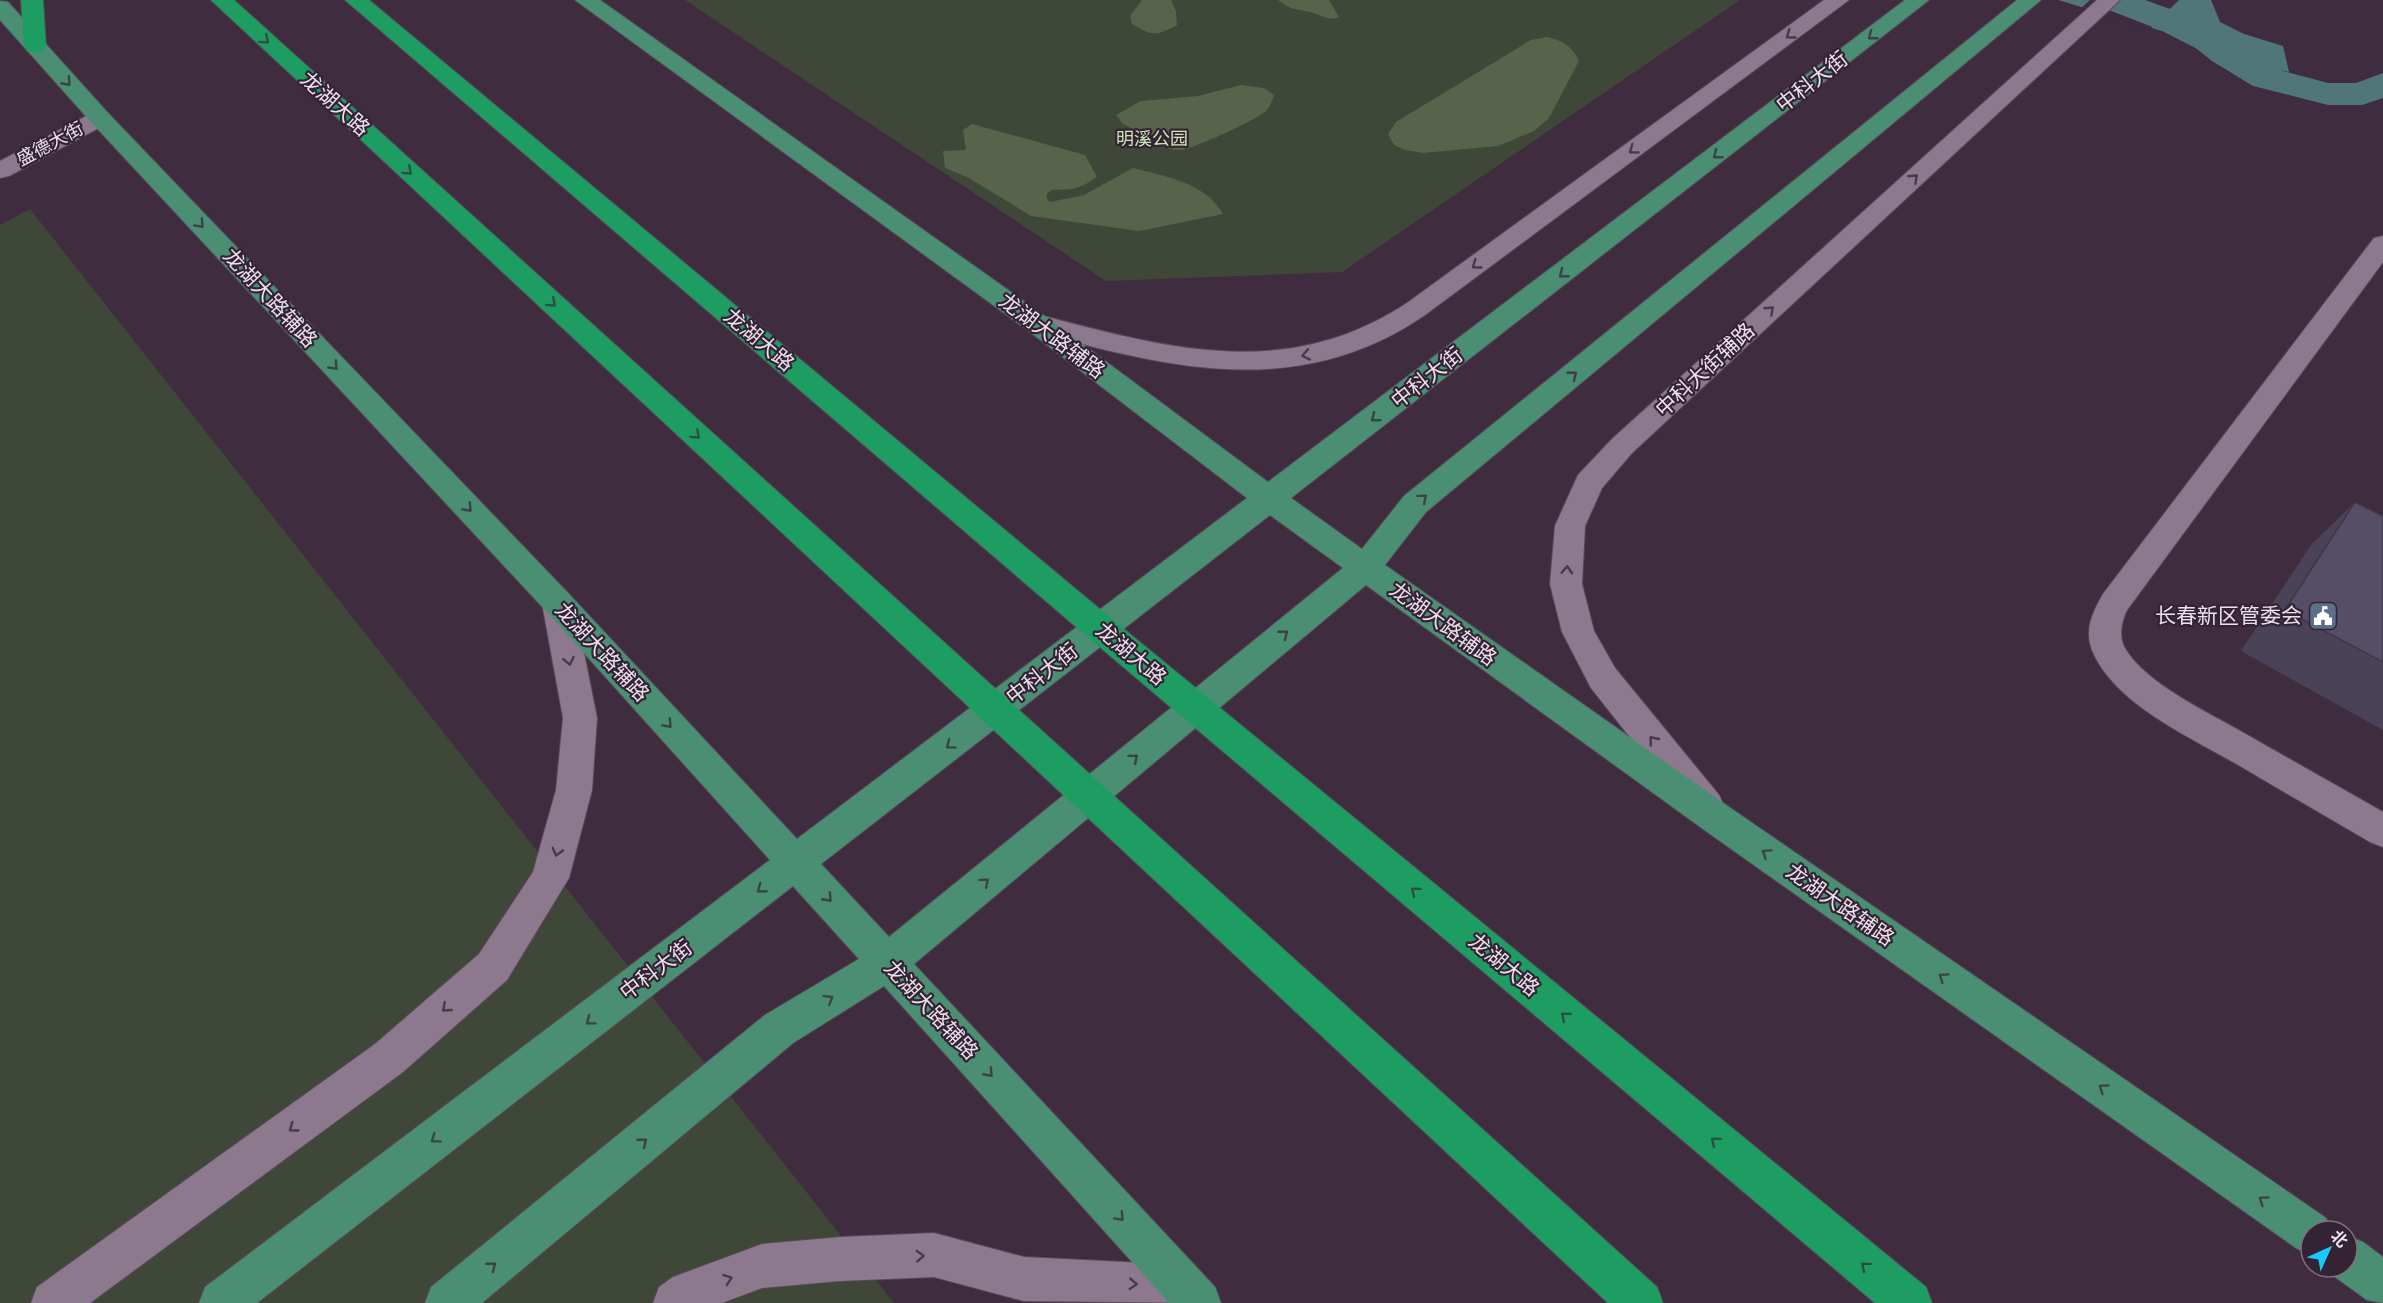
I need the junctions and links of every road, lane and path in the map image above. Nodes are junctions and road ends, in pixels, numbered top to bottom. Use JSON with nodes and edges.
{"nodes":[{"id":1,"x":32,"y":0,"type":"edge"},
{"id":2,"x":222,"y":0,"type":"edge"},
{"id":3,"x":356,"y":0,"type":"edge"},
{"id":4,"x":586,"y":0,"type":"edge"},
{"id":5,"x":1838,"y":0,"type":"edge"},
{"id":6,"x":1918,"y":0,"type":"edge"},
{"id":7,"x":2030,"y":0,"type":"edge"},
{"id":8,"x":2109,"y":0,"type":"edge"},
{"id":9,"x":0,"y":7,"type":"edge"},
{"id":10,"x":35,"y":46,"type":"junction"},
{"id":11,"x":100,"y":118,"type":"junction"},
{"id":12,"x":0,"y":171,"type":"edge"},
{"id":13,"x":2383,"y":244,"type":"edge"},
{"id":14,"x":1036,"y":323,"type":"junction"},
{"id":15,"x":1270,"y":500,"type":"junction"},
{"id":16,"x":1365,"y":568,"type":"junction"},
{"id":17,"x":558,"y":603,"type":"junction"},
{"id":18,"x":1101,"y":629,"type":"junction"},
{"id":19,"x":1195,"y":707,"type":"junction"},
{"id":20,"x":996,"y":710,"type":"junction"},
{"id":21,"x":1089,"y":796,"type":"junction"},
{"id":22,"x":1716,"y":818,"type":"junction"},
{"id":23,"x":2383,"y":831,"type":"edge"},
{"id":24,"x":796,"y":863,"type":"junction"},
{"id":25,"x":887,"y":963,"type":"junction"},
{"id":26,"x":2299,"y":1225,"type":"edge"},
{"id":27,"x":2359,"y":1267,"type":"edge"},
{"id":28,"x":2383,"y":1284,"type":"edge"},
{"id":29,"x":1192,"y":1295,"type":"edge"},
{"id":30,"x":53,"y":1303,"type":"edge"},
{"id":31,"x":222,"y":1303,"type":"edge"},
{"id":32,"x":447,"y":1303,"type":"edge"},
{"id":33,"x":675,"y":1303,"type":"edge"},
{"id":34,"x":1641,"y":1303,"type":"edge"},
{"id":35,"x":1910,"y":1303,"type":"edge"}],
"edges":[{"from":1,"to":10,"type":"highway"},
{"from":2,"to":20,"type":"highway","name":"龙湖大路","one_way":true},
{"from":3,"to":18,"type":"highway","name":"龙湖大路"},
{"from":4,"to":14,"type":"main road","name":"龙湖大路辅路"},
{"from":5,"to":14,"type":"street","one_way":true},
{"from":6,"to":15,"type":"main road","name":"中科大街","one_way":true},
{"from":16,"to":7,"type":"main road","one_way":true},
{"from":22,"to":8,"type":"street","name":"中科大街辅路","one_way":true},
{"from":9,"to":10,"type":"main road","name":"龙湖大路辅路"},
{"from":10,"to":11,"type":"main road","name":"龙湖大路辅路","one_way":true},
{"from":11,"to":12,"type":"street","name":"盛德大街"},
{"from":11,"to":17,"type":"main road","name":"龙湖大路辅路","one_way":true},
{"from":13,"to":23,"type":"street"},
{"from":14,"to":15,"type":"main road","name":"龙湖大路辅路"},
{"from":15,"to":16,"type":"main road","name":"龙湖大路辅路"},
{"from":15,"to":18,"type":"main road","name":"中科大街"},
{"from":19,"to":16,"type":"main road","one_way":true},
{"from":16,"to":22,"type":"main road","name":"龙湖大路辅路"},
{"from":17,"to":24,"type":"main road","name":"龙湖大路辅路","one_way":true},
{"from":17,"to":30,"type":"street","one_way":true},
{"from":18,"to":19,"type":"highway","name":"龙湖大路"},
{"from":18,"to":20,"type":"main road","name":"中科大街"},
{"from":21,"to":19,"type":"main road","one_way":true},
{"from":35,"to":19,"type":"highway","name":"龙湖大路","one_way":true},
{"from":20,"to":21,"type":"highway","name":"龙湖大路"},
{"from":20,"to":24,"type":"main road","name":"中科大街","one_way":true},
{"from":25,"to":21,"type":"main road","one_way":true},
{"from":21,"to":34,"type":"highway","name":"龙湖大路"},
{"from":26,"to":22,"type":"main road","name":"龙湖大路辅路","one_way":true},
{"from":24,"to":25,"type":"main road","name":"龙湖大路辅路","one_way":true},
{"from":24,"to":31,"type":"main road","name":"中科大街","one_way":true},
{"from":25,"to":29,"type":"main road","name":"龙湖大路辅路","one_way":true},
{"from":32,"to":25,"type":"main road","one_way":true},
{"from":27,"to":28,"type":"main road"},
{"from":33,"to":29,"type":"street","one_way":true}]}
